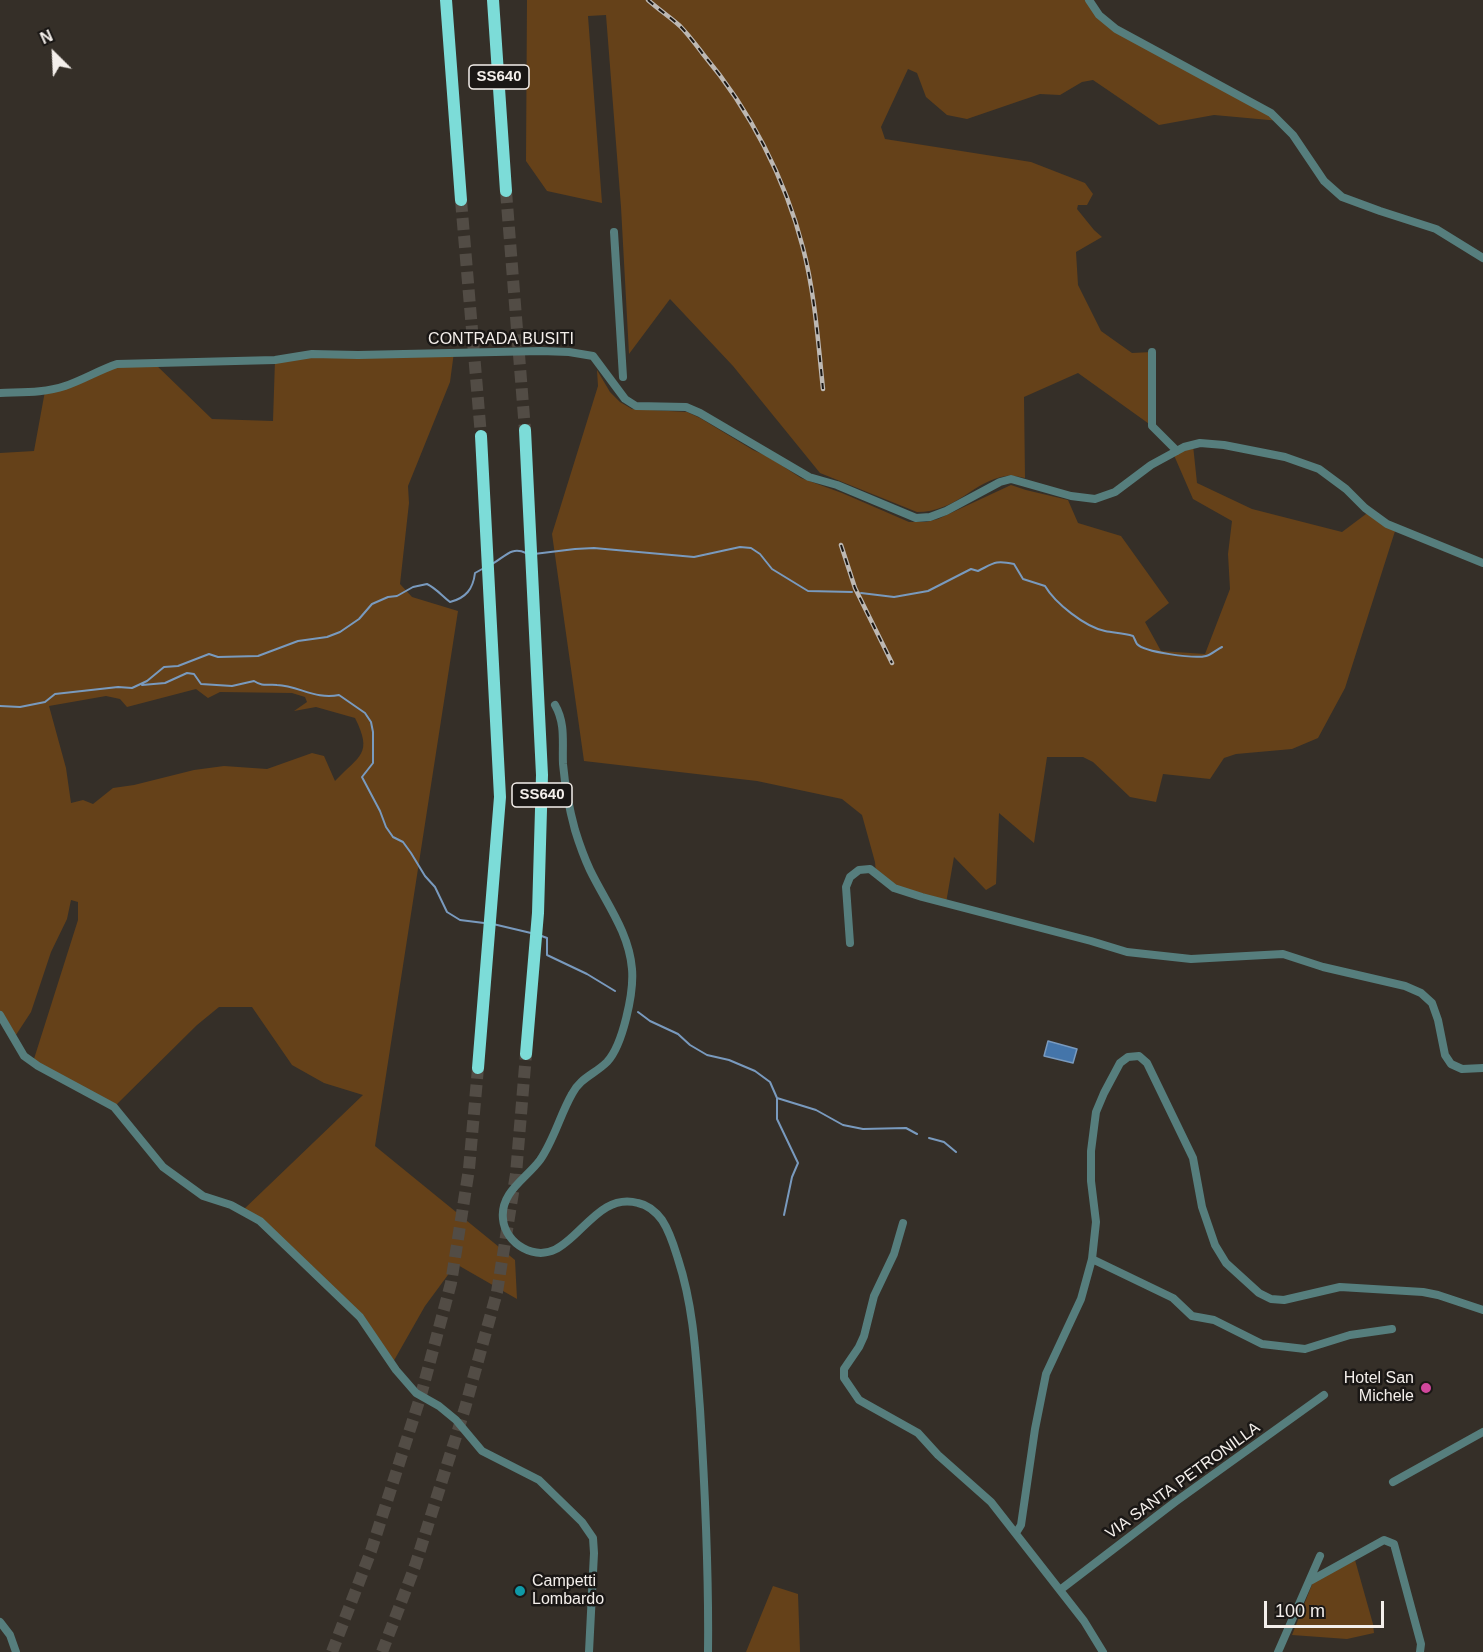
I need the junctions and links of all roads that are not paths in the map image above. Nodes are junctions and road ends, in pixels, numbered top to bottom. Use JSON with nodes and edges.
{"nodes":[{"id":1,"x":446,"y":0,"type":"edge"},
{"id":2,"x":493,"y":0,"type":"edge"},
{"id":3,"x":1089,"y":0,"type":"edge"},
{"id":4,"x":506,"y":191,"type":"tunnel mouth"},
{"id":5,"x":461,"y":200,"type":"tunnel mouth"},
{"id":6,"x":614,"y":232,"type":"dead end"},
{"id":7,"x":1483,"y":258,"type":"edge"},
{"id":8,"x":1152,"y":352,"type":"dead end"},
{"id":9,"x":623,"y":377,"type":"dead end"},
{"id":10,"x":0,"y":393,"type":"edge"},
{"id":11,"x":525,"y":430,"type":"tunnel mouth"},
{"id":12,"x":481,"y":436,"type":"tunnel mouth"},
{"id":13,"x":1180,"y":449,"type":"junction"},
{"id":14,"x":1483,"y":563,"type":"edge"},
{"id":15,"x":555,"y":705,"type":"dead end"},
{"id":16,"x":850,"y":943,"type":"dead end"},
{"id":17,"x":0,"y":1015,"type":"edge"},
{"id":18,"x":526,"y":1054,"type":"tunnel mouth"},
{"id":19,"x":478,"y":1068,"type":"tunnel mouth"},
{"id":20,"x":1483,"y":1068,"type":"edge"},
{"id":21,"x":903,"y":1223,"type":"dead end"},
{"id":22,"x":1092,"y":1259,"type":"junction"},
{"id":23,"x":1483,"y":1310,"type":"edge"},
{"id":24,"x":1392,"y":1329,"type":"dead end"},
{"id":25,"x":1324,"y":1395,"type":"dead end"},
{"id":26,"x":1483,"y":1432,"type":"edge"},
{"id":27,"x":1393,"y":1482,"type":"dead end"},
{"id":28,"x":1016,"y":1533,"type":"junction"},
{"id":29,"x":1320,"y":1557,"type":"dead end"},
{"id":30,"x":1310,"y":1581,"type":"junction"},
{"id":31,"x":1060,"y":1590,"type":"junction"},
{"id":32,"x":0,"y":1622,"type":"edge"},
{"id":33,"x":16,"y":1652,"type":"edge"},
{"id":34,"x":589,"y":1652,"type":"edge"},
{"id":35,"x":708,"y":1652,"type":"edge"},
{"id":36,"x":1103,"y":1652,"type":"edge"},
{"id":37,"x":1278,"y":1652,"type":"edge"},
{"id":38,"x":1420,"y":1652,"type":"edge"}],
"edges":[{"from":1,"to":5,"type":"highway","number":"SS640"},
{"from":2,"to":4,"type":"highway","number":"SS640"},
{"from":3,"to":7,"type":"street"},
{"from":6,"to":9,"type":"street"},
{"from":8,"to":13,"type":"street"},
{"from":10,"to":13,"type":"street","name":"CONTRADA BUSITI"},
{"from":11,"to":18,"type":"highway","number":"SS640"},
{"from":12,"to":19,"type":"highway","number":"SS640"},
{"from":13,"to":14,"type":"street"},
{"from":15,"to":35,"type":"street"},
{"from":16,"to":20,"type":"street"},
{"from":17,"to":34,"type":"street"},
{"from":21,"to":28,"type":"street"},
{"from":22,"to":23,"type":"street"},
{"from":22,"to":24,"type":"street"},
{"from":22,"to":28,"type":"street"},
{"from":25,"to":31,"type":"street","name":"VIA SANTA PETRONILLA"},
{"from":26,"to":27,"type":"street"},
{"from":28,"to":31,"type":"street"},
{"from":29,"to":30,"type":"street"},
{"from":30,"to":37,"type":"street"},
{"from":30,"to":38,"type":"street"},
{"from":31,"to":36,"type":"street"},
{"from":32,"to":33,"type":"street"}]}
